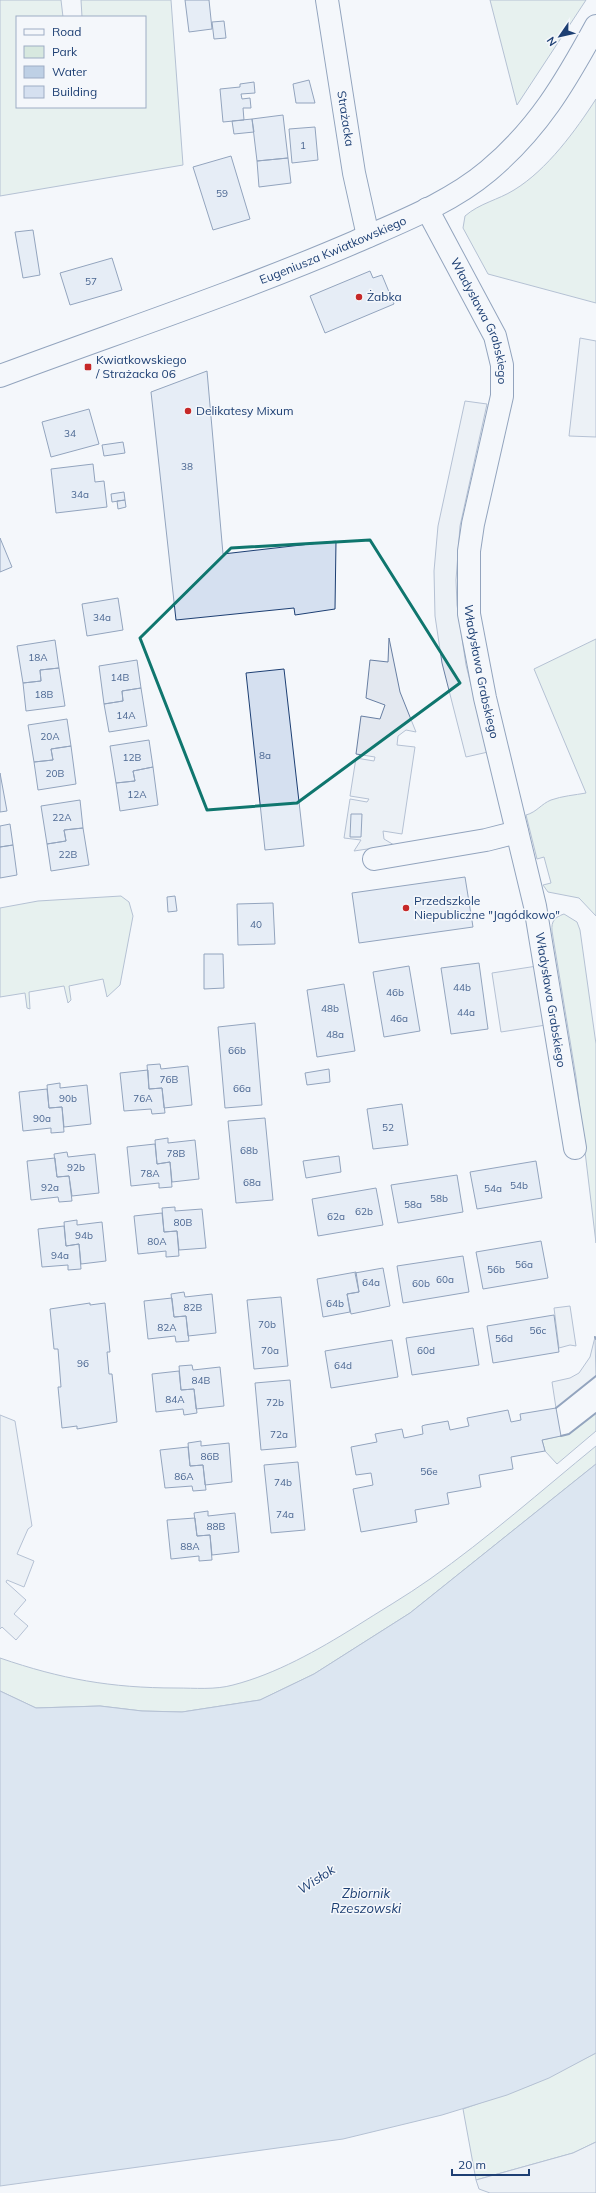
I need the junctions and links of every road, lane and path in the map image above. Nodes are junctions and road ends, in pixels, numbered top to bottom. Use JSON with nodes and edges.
{"nodes":[{"id":1,"x":327,"y":0,"type":"edge"},
{"id":2,"x":596,"y":26,"type":"edge"},
{"id":3,"x":427,"y":208,"type":"junction"},
{"id":4,"x":368,"y":236,"type":"junction"},
{"id":5,"x":0,"y":376,"type":"edge"},
{"id":6,"x":517,"y":832,"type":"junction"},
{"id":7,"x":374,"y":859,"type":"dead end"},
{"id":8,"x":575,"y":1148,"type":"dead end"}],
"edges":[{"from":1,"to":4,"type":"street","name":"Strażacka"},
{"from":2,"to":3,"type":"street","name":"Eugeniusza Kwiatkowskiego"},
{"from":3,"to":4,"type":"street","name":"Eugeniusza Kwiatkowskiego"},
{"from":3,"to":6,"type":"street","name":"Władysława Grabskiego"},
{"from":4,"to":5,"type":"street","name":"Eugeniusza Kwiatkowskiego"},
{"from":6,"to":7,"type":"street"},
{"from":6,"to":8,"type":"street","name":"Władysława Grabskiego"}]}
